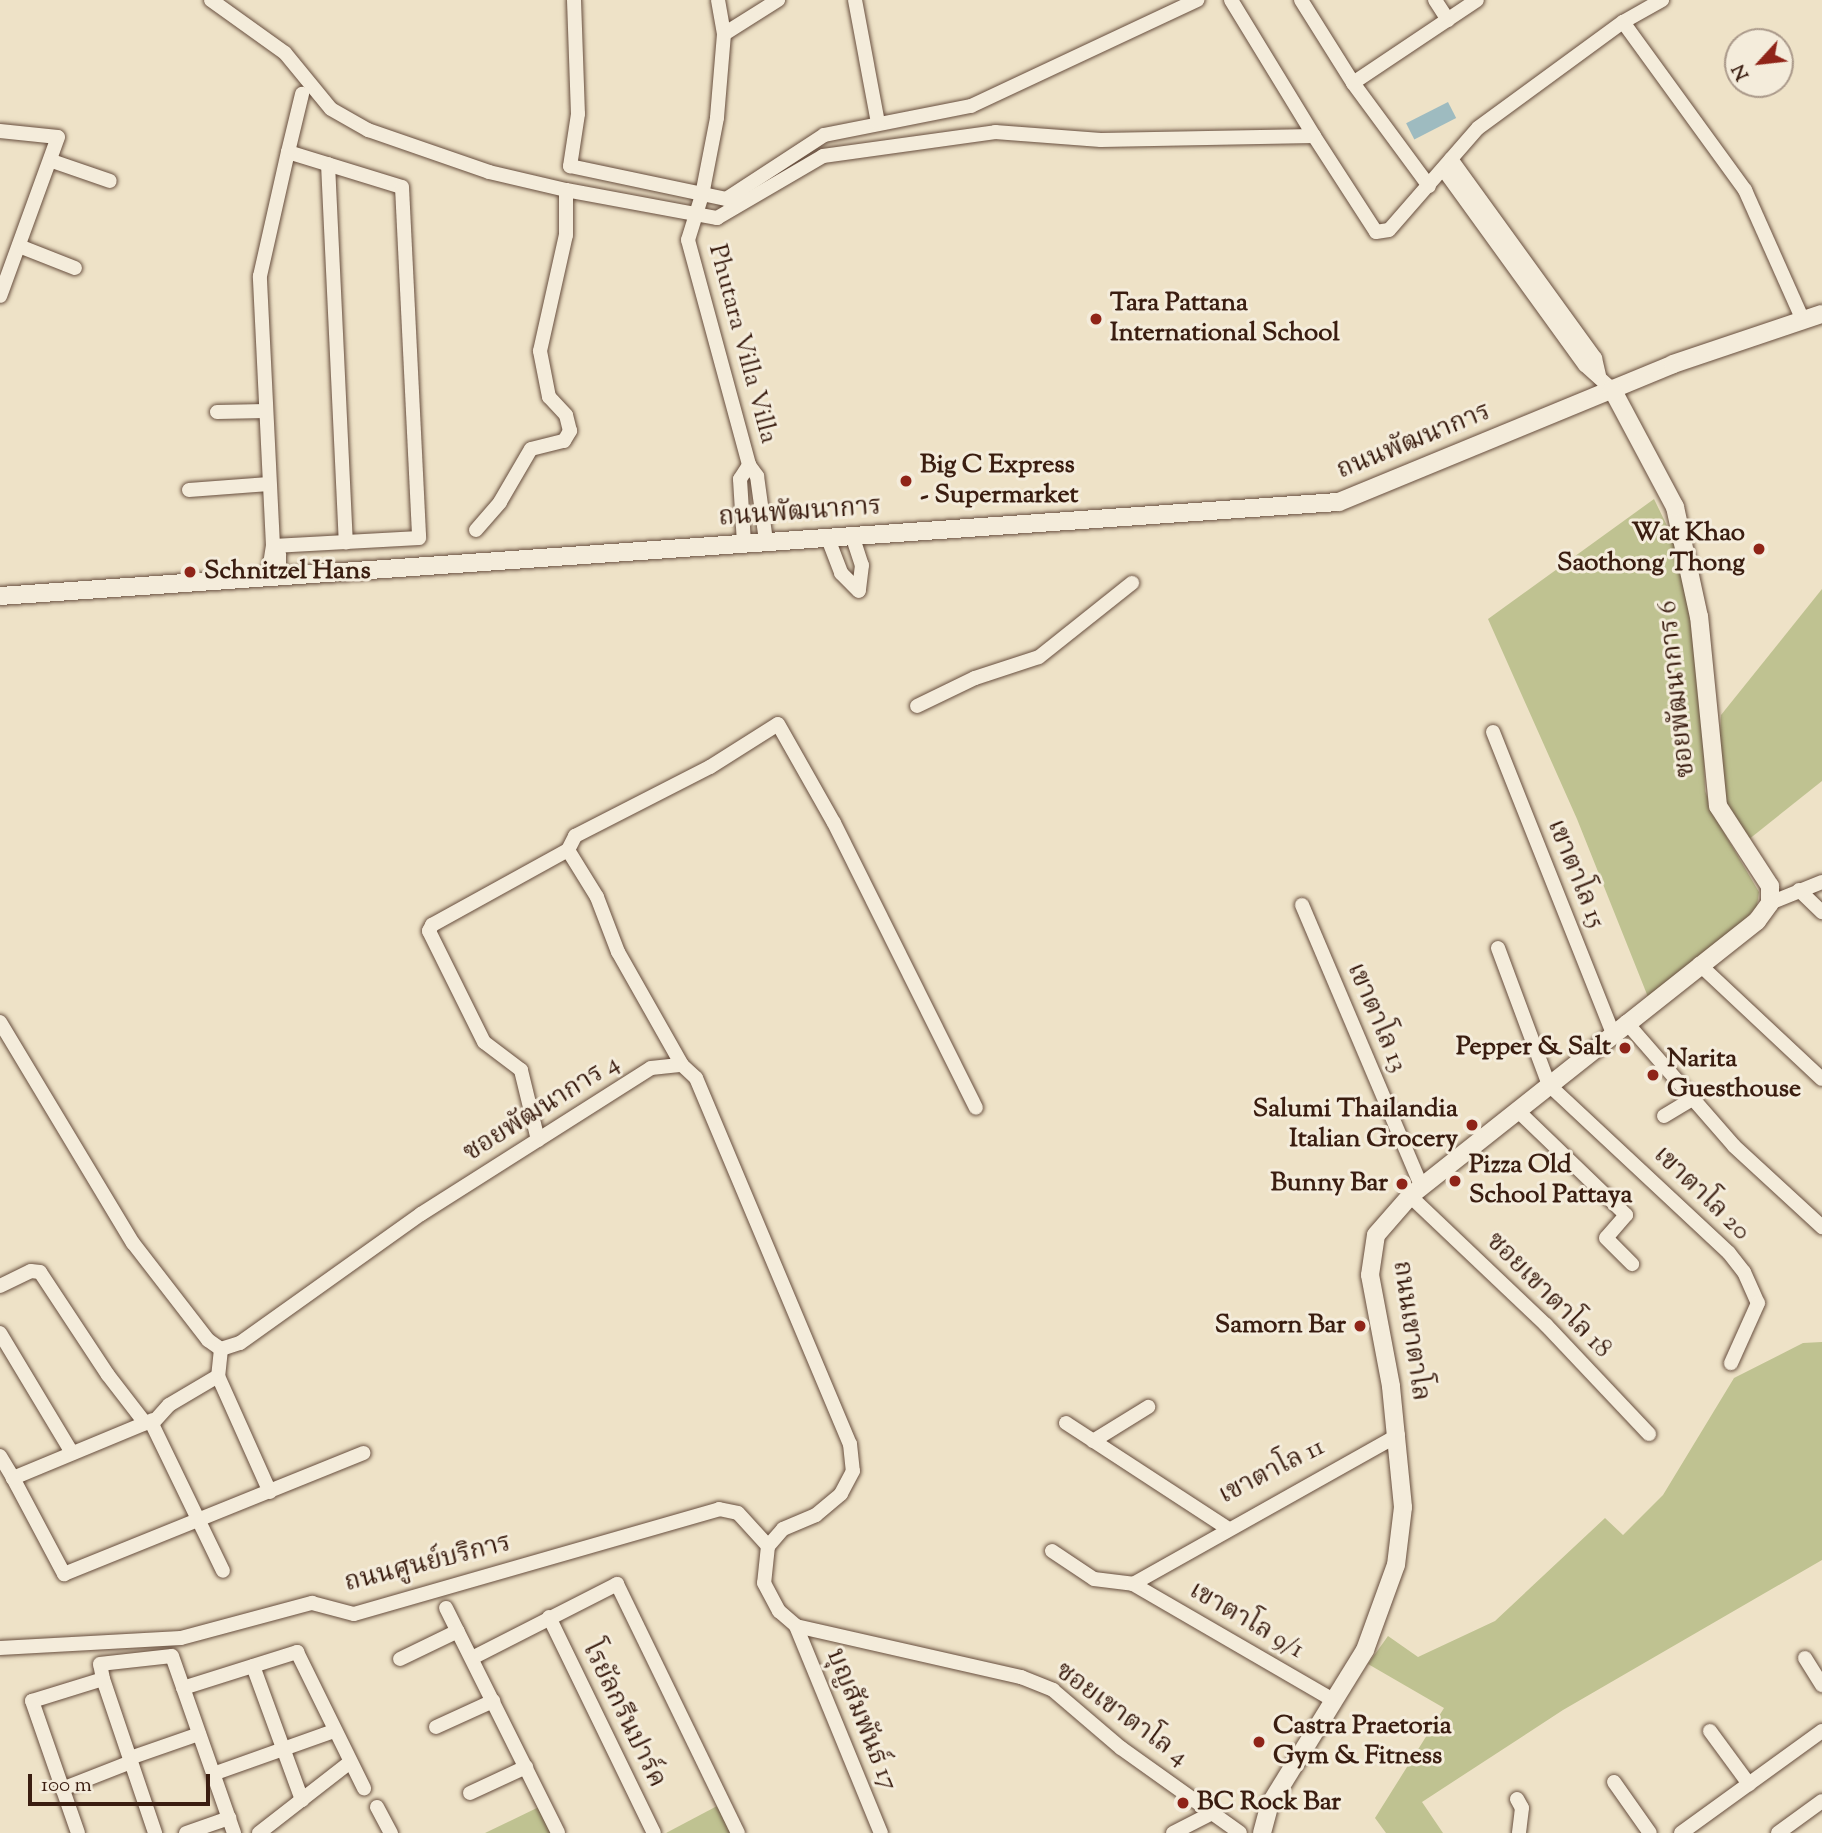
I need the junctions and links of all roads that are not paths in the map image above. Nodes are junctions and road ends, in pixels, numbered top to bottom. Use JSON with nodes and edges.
{"nodes":[{"id":1,"x":211,"y":0,"type":"edge"},
{"id":2,"x":574,"y":0,"type":"edge"},
{"id":3,"x":718,"y":0,"type":"edge"},
{"id":4,"x":778,"y":0,"type":"edge"},
{"id":5,"x":855,"y":0,"type":"edge"},
{"id":6,"x":1196,"y":0,"type":"edge"},
{"id":7,"x":1231,"y":0,"type":"edge"},
{"id":8,"x":1301,"y":0,"type":"edge"},
{"id":9,"x":1435,"y":0,"type":"edge"},
{"id":10,"x":1477,"y":0,"type":"edge"},
{"id":11,"x":1662,"y":0,"type":"edge"},
{"id":12,"x":1448,"y":20,"type":"junction"},
{"id":13,"x":1623,"y":22,"type":"junction"},
{"id":14,"x":724,"y":34,"type":"junction"},
{"id":15,"x":1353,"y":83,"type":"junction"},
{"id":16,"x":302,"y":94,"type":"dead end"},
{"id":17,"x":878,"y":123,"type":"junction"},
{"id":18,"x":0,"y":131,"type":"edge"},
{"id":19,"x":1314,"y":136,"type":"junction"},
{"id":20,"x":288,"y":152,"type":"junction"},
{"id":21,"x":52,"y":161,"type":"junction"},
{"id":22,"x":328,"y":164,"type":"junction"},
{"id":23,"x":1447,"y":164,"type":"junction"},
{"id":24,"x":110,"y":181,"type":"dead end"},
{"id":25,"x":1429,"y":186,"type":"junction"},
{"id":26,"x":566,"y":190,"type":"junction"},
{"id":27,"x":702,"y":195,"type":"junction"},
{"id":28,"x":695,"y":215,"type":"junction"},
{"id":29,"x":19,"y":246,"type":"junction"},
{"id":30,"x":75,"y":268,"type":"dead end"},
{"id":31,"x":4,"y":274,"type":"edge"},
{"id":32,"x":0,"y":296,"type":"edge"},
{"id":33,"x":1822,"y":314,"type":"edge"},
{"id":34,"x":1803,"y":320,"type":"junction"},
{"id":35,"x":1605,"y":382,"type":"junction"},
{"id":36,"x":265,"y":411,"type":"junction"},
{"id":37,"x":217,"y":412,"type":"dead end"},
{"id":38,"x":749,"y":466,"type":"junction"},
{"id":39,"x":269,"y":484,"type":"junction"},
{"id":40,"x":189,"y":490,"type":"dead end"},
{"id":41,"x":476,"y":530,"type":"dead end"},
{"id":42,"x":852,"y":535,"type":"junction"},
{"id":43,"x":827,"y":536,"type":"junction"},
{"id":44,"x":766,"y":541,"type":"junction"},
{"id":45,"x":346,"y":543,"type":"junction"},
{"id":46,"x":744,"y":543,"type":"junction"},
{"id":47,"x":273,"y":546,"type":"junction"},
{"id":48,"x":274,"y":576,"type":"junction"},
{"id":49,"x":1132,"y":583,"type":"dead end"},
{"id":50,"x":0,"y":596,"type":"edge"},
{"id":51,"x":917,"y":706,"type":"dead end"},
{"id":52,"x":1493,"y":732,"type":"dead end"},
{"id":53,"x":568,"y":850,"type":"junction"},
{"id":54,"x":1822,"y":882,"type":"edge"},
{"id":55,"x":1800,"y":891,"type":"junction"},
{"id":56,"x":1770,"y":903,"type":"junction"},
{"id":57,"x":1302,"y":905,"type":"dead end"},
{"id":58,"x":1822,"y":912,"type":"edge"},
{"id":59,"x":1498,"y":948,"type":"dead end"},
{"id":60,"x":1699,"y":964,"type":"junction"},
{"id":61,"x":0,"y":1022,"type":"edge"},
{"id":62,"x":1619,"y":1028,"type":"junction"},
{"id":63,"x":682,"y":1065,"type":"junction"},
{"id":64,"x":1822,"y":1079,"type":"edge"},
{"id":65,"x":1549,"y":1085,"type":"junction"},
{"id":66,"x":1692,"y":1099,"type":"junction"},
{"id":67,"x":976,"y":1108,"type":"dead end"},
{"id":68,"x":1518,"y":1111,"type":"junction"},
{"id":69,"x":1664,"y":1116,"type":"dead end"},
{"id":70,"x":538,"y":1140,"type":"junction"},
{"id":71,"x":1416,"y":1192,"type":"junction"},
{"id":72,"x":1822,"y":1227,"type":"edge"},
{"id":73,"x":1632,"y":1264,"type":"dead end"},
{"id":74,"x":0,"y":1286,"type":"edge"},
{"id":75,"x":0,"y":1333,"type":"edge"},
{"id":76,"x":221,"y":1349,"type":"junction"},
{"id":77,"x":1731,"y":1363,"type":"dead end"},
{"id":78,"x":218,"y":1376,"type":"junction"},
{"id":79,"x":1148,"y":1407,"type":"dead end"},
{"id":80,"x":149,"y":1421,"type":"junction"},
{"id":81,"x":1066,"y":1423,"type":"dead end"},
{"id":82,"x":1649,"y":1434,"type":"dead end"},
{"id":83,"x":1398,"y":1435,"type":"junction"},
{"id":84,"x":1093,"y":1441,"type":"junction"},
{"id":85,"x":72,"y":1453,"type":"junction"},
{"id":86,"x":364,"y":1453,"type":"dead end"},
{"id":87,"x":0,"y":1456,"type":"edge"},
{"id":88,"x":13,"y":1478,"type":"junction"},
{"id":89,"x":270,"y":1492,"type":"junction"},
{"id":90,"x":198,"y":1522,"type":"junction"},
{"id":91,"x":1227,"y":1528,"type":"junction"},
{"id":92,"x":768,"y":1546,"type":"junction"},
{"id":93,"x":1052,"y":1551,"type":"dead end"},
{"id":94,"x":223,"y":1571,"type":"dead end"},
{"id":95,"x":1133,"y":1584,"type":"junction"},
{"id":96,"x":446,"y":1608,"type":"dead end"},
{"id":97,"x":549,"y":1618,"type":"junction"},
{"id":98,"x":796,"y":1626,"type":"junction"},
{"id":99,"x":458,"y":1631,"type":"junction"},
{"id":100,"x":0,"y":1648,"type":"edge"},
{"id":101,"x":472,"y":1658,"type":"junction"},
{"id":102,"x":1805,"y":1658,"type":"dead end"},
{"id":103,"x":400,"y":1659,"type":"dead end"},
{"id":104,"x":253,"y":1666,"type":"junction"},
{"id":105,"x":103,"y":1679,"type":"junction"},
{"id":106,"x":1822,"y":1685,"type":"edge"},
{"id":107,"x":183,"y":1688,"type":"junction"},
{"id":108,"x":493,"y":1701,"type":"junction"},
{"id":109,"x":1335,"y":1701,"type":"junction"},
{"id":110,"x":436,"y":1727,"type":"dead end"},
{"id":111,"x":334,"y":1731,"type":"junction"},
{"id":112,"x":1710,"y":1731,"type":"dead end"},
{"id":113,"x":1822,"y":1731,"type":"edge"},
{"id":114,"x":199,"y":1734,"type":"junction"},
{"id":115,"x":284,"y":1749,"type":"junction"},
{"id":116,"x":130,"y":1760,"type":"junction"},
{"id":117,"x":349,"y":1763,"type":"junction"},
{"id":118,"x":526,"y":1767,"type":"junction"},
{"id":119,"x":213,"y":1774,"type":"junction"},
{"id":120,"x":1614,"y":1782,"type":"dead end"},
{"id":121,"x":1749,"y":1784,"type":"junction"},
{"id":122,"x":364,"y":1788,"type":"dead end"},
{"id":123,"x":62,"y":1789,"type":"junction"},
{"id":124,"x":470,"y":1793,"type":"dead end"},
{"id":125,"x":1517,"y":1799,"type":"dead end"},
{"id":126,"x":302,"y":1800,"type":"junction"},
{"id":127,"x":1822,"y":1801,"type":"edge"},
{"id":128,"x":377,"y":1807,"type":"dead end"},
{"id":129,"x":1212,"y":1813,"type":"junction"},
{"id":130,"x":229,"y":1818,"type":"junction"},
{"id":131,"x":78,"y":1833,"type":"edge"},
{"id":132,"x":155,"y":1833,"type":"edge"},
{"id":133,"x":186,"y":1833,"type":"edge"},
{"id":134,"x":233,"y":1833,"type":"edge"},
{"id":135,"x":259,"y":1833,"type":"edge"},
{"id":136,"x":391,"y":1833,"type":"edge"},
{"id":137,"x":558,"y":1833,"type":"edge"},
{"id":138,"x":654,"y":1833,"type":"edge"},
{"id":139,"x":738,"y":1833,"type":"edge"},
{"id":140,"x":881,"y":1833,"type":"edge"},
{"id":141,"x":1173,"y":1833,"type":"edge"},
{"id":142,"x":1240,"y":1833,"type":"edge"},
{"id":143,"x":1262,"y":1833,"type":"edge"},
{"id":144,"x":1519,"y":1833,"type":"edge"},
{"id":145,"x":1650,"y":1833,"type":"edge"},
{"id":146,"x":1681,"y":1833,"type":"edge"},
{"id":147,"x":1778,"y":1833,"type":"edge"}],
"edges":[{"from":1,"to":26,"type":"street"},
{"from":2,"to":27,"type":"street"},
{"from":3,"to":14,"type":"street","name":"Phutara Villa Villa"},
{"from":4,"to":14,"type":"street"},
{"from":5,"to":17,"type":"street"},
{"from":6,"to":17,"type":"street"},
{"from":7,"to":19,"type":"street"},
{"from":8,"to":15,"type":"street"},
{"from":9,"to":12,"type":"street"},
{"from":10,"to":12,"type":"street"},
{"from":11,"to":13,"type":"street"},
{"from":12,"to":15,"type":"street"},
{"from":13,"to":23,"type":"street"},
{"from":13,"to":34,"type":"street"},
{"from":14,"to":27,"type":"street","name":"Phutara Villa Villa"},
{"from":15,"to":25,"type":"street"},
{"from":16,"to":20,"type":"street"},
{"from":17,"to":27,"type":"street"},
{"from":18,"to":21,"type":"street"},
{"from":19,"to":25,"type":"street"},
{"from":19,"to":28,"type":"street"},
{"from":20,"to":22,"type":"street"},
{"from":20,"to":36,"type":"street"},
{"from":21,"to":24,"type":"street"},
{"from":21,"to":29,"type":"street"},
{"from":22,"to":45,"type":"street"},
{"from":22,"to":45,"type":"street"},
{"from":23,"to":25,"type":"street"},
{"from":23,"to":35,"type":"street"},
{"from":26,"to":28,"type":"street"},
{"from":26,"to":41,"type":"street"},
{"from":27,"to":28,"type":"street","name":"Phutara Villa Villa"},
{"from":28,"to":38,"type":"street","name":"Phutara Villa Villa"},
{"from":29,"to":30,"type":"street"},
{"from":29,"to":31,"type":"street"},
{"from":31,"to":32,"type":"street"},
{"from":33,"to":34,"type":"street","name":"ถนนพัฒนาการ"},
{"from":34,"to":35,"type":"street","name":"ถนนพัฒนาการ"},
{"from":35,"to":42,"type":"street","name":"ถนนพัฒนาการ"},
{"from":35,"to":56,"type":"street","name":"ซอยพัฒนาการ 6"},
{"from":36,"to":37,"type":"street"},
{"from":36,"to":39,"type":"street"},
{"from":38,"to":44,"type":"street","name":"Phutara Villa Villa"},
{"from":38,"to":46,"type":"street","name":"Phutara Villa Villa"},
{"from":39,"to":40,"type":"street"},
{"from":39,"to":47,"type":"street"},
{"from":42,"to":43,"type":"street","name":"ถนนพัฒนาการ"},
{"from":42,"to":43,"type":"street"},
{"from":43,"to":44,"type":"street","name":"ถนนพัฒนาการ"},
{"from":44,"to":46,"type":"street","name":"ถนนพัฒนาการ"},
{"from":45,"to":47,"type":"street"},
{"from":46,"to":48,"type":"street","name":"ถนนพัฒนาการ"},
{"from":47,"to":48,"type":"street"},
{"from":48,"to":50,"type":"street","name":"ถนนพัฒนาการ"},
{"from":49,"to":51,"type":"street"},
{"from":52,"to":62,"type":"street","name":"เขาตาโล 15"},
{"from":53,"to":63,"type":"street"},
{"from":53,"to":67,"type":"street"},
{"from":53,"to":70,"type":"street"},
{"from":54,"to":55,"type":"street"},
{"from":55,"to":56,"type":"street"},
{"from":55,"to":58,"type":"street"},
{"from":56,"to":60,"type":"street","name":"ถนนเขาตาโล"},
{"from":57,"to":71,"type":"street","name":"เขาตาโล 13"},
{"from":59,"to":65,"type":"street"},
{"from":60,"to":62,"type":"street","name":"ถนนเขาตาโล"},
{"from":60,"to":64,"type":"street"},
{"from":61,"to":76,"type":"street"},
{"from":62,"to":65,"type":"street","name":"ถนนเขาตาโล"},
{"from":62,"to":66,"type":"street","name":"เขาตาโล 15"},
{"from":63,"to":70,"type":"street","name":"ซอยพัฒนาการ 4"},
{"from":63,"to":92,"type":"street"},
{"from":65,"to":68,"type":"street","name":"ถนนเขาตาโล"},
{"from":65,"to":77,"type":"street","name":"เขาตาโล 20"},
{"from":66,"to":69,"type":"street"},
{"from":66,"to":72,"type":"street","name":"เขาตาโล 15"},
{"from":68,"to":71,"type":"street","name":"ถนนเขาตาโล"},
{"from":68,"to":73,"type":"street"},
{"from":70,"to":76,"type":"street","name":"ซอยพัฒนาการ 4"},
{"from":71,"to":82,"type":"street","name":"ซอยเขาตาโล 18"},
{"from":71,"to":83,"type":"street","name":"ถนนเขาตาโล"},
{"from":74,"to":80,"type":"street"},
{"from":75,"to":85,"type":"street"},
{"from":76,"to":78,"type":"street"},
{"from":78,"to":80,"type":"street"},
{"from":78,"to":89,"type":"street"},
{"from":79,"to":84,"type":"street"},
{"from":80,"to":85,"type":"street"},
{"from":80,"to":90,"type":"street"},
{"from":81,"to":84,"type":"street","name":"เขาตาโล 11"},
{"from":83,"to":91,"type":"street","name":"เขาตาโล 11"},
{"from":83,"to":109,"type":"street","name":"ถนนเขาตาโล"},
{"from":84,"to":91,"type":"street","name":"เขาตาโล 11"},
{"from":85,"to":88,"type":"street"},
{"from":86,"to":89,"type":"street"},
{"from":87,"to":88,"type":"street"},
{"from":88,"to":90,"type":"street"},
{"from":89,"to":90,"type":"street"},
{"from":90,"to":94,"type":"street"},
{"from":91,"to":95,"type":"street"},
{"from":92,"to":98,"type":"street"},
{"from":92,"to":100,"type":"street","name":"ถนนศูนย์บริการ"},
{"from":93,"to":95,"type":"street"},
{"from":95,"to":109,"type":"street","name":"เขาตาโล 9/1"},
{"from":96,"to":99,"type":"street"},
{"from":97,"to":101,"type":"street"},
{"from":97,"to":138,"type":"street","name":"โรยัลกรีนปาร์ค"},
{"from":97,"to":139,"type":"street"},
{"from":98,"to":129,"type":"street","name":"ซอยเขาตาโล 4"},
{"from":98,"to":140,"type":"street","name":"บุญสัมพันธ์ 17"},
{"from":99,"to":101,"type":"street"},
{"from":99,"to":103,"type":"street"},
{"from":101,"to":108,"type":"street"},
{"from":102,"to":106,"type":"street"},
{"from":104,"to":107,"type":"street"},
{"from":104,"to":111,"type":"street"},
{"from":104,"to":115,"type":"street"},
{"from":105,"to":107,"type":"street"},
{"from":105,"to":116,"type":"street"},
{"from":105,"to":123,"type":"street"},
{"from":107,"to":114,"type":"street"},
{"from":108,"to":110,"type":"street"},
{"from":108,"to":118,"type":"street"},
{"from":109,"to":143,"type":"street","name":"ถนนเขาตาโล"},
{"from":111,"to":115,"type":"street"},
{"from":111,"to":117,"type":"street"},
{"from":112,"to":121,"type":"street"},
{"from":113,"to":121,"type":"street"},
{"from":114,"to":116,"type":"street"},
{"from":114,"to":119,"type":"street"},
{"from":115,"to":119,"type":"street"},
{"from":115,"to":126,"type":"street"},
{"from":116,"to":123,"type":"street"},
{"from":116,"to":132,"type":"street"},
{"from":117,"to":122,"type":"street"},
{"from":117,"to":126,"type":"street"},
{"from":118,"to":124,"type":"street"},
{"from":118,"to":137,"type":"street"},
{"from":119,"to":130,"type":"street"},
{"from":120,"to":145,"type":"street"},
{"from":121,"to":146,"type":"street"},
{"from":123,"to":131,"type":"street"},
{"from":125,"to":144,"type":"street"},
{"from":126,"to":135,"type":"street"},
{"from":127,"to":147,"type":"street"},
{"from":128,"to":136,"type":"street"},
{"from":129,"to":141,"type":"street"},
{"from":129,"to":142,"type":"street","name":"ซอยเขาตาโล 4"},
{"from":130,"to":133,"type":"street"},
{"from":130,"to":134,"type":"street"}]}
